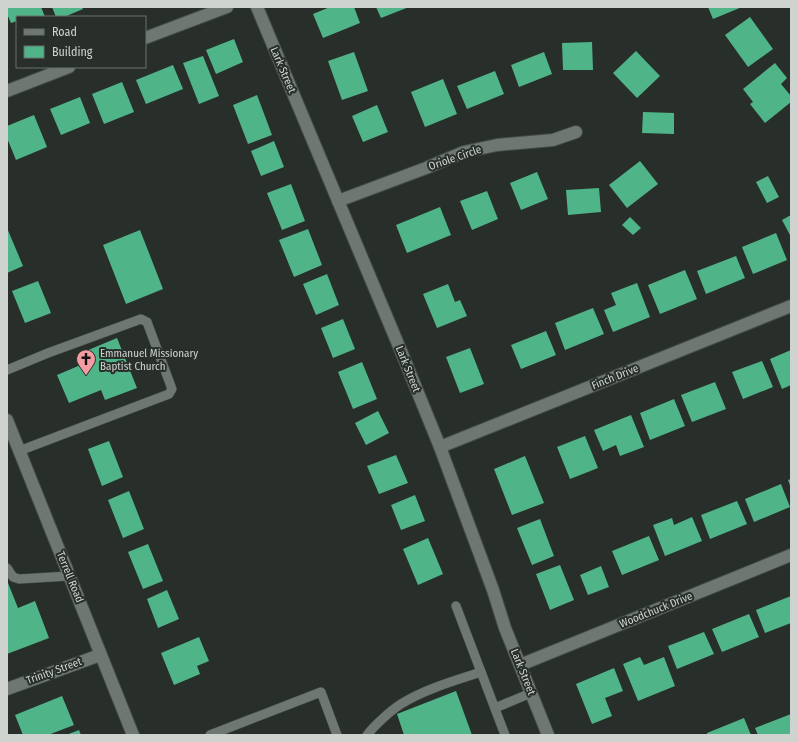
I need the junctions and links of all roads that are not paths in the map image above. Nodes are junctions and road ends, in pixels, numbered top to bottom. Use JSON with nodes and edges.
{"nodes":[{"id":1,"x":227,"y":7,"type":"edge"},
{"id":2,"x":257,"y":7,"type":"edge"},
{"id":3,"x":146,"y":38,"type":"edge"},
{"id":4,"x":66,"y":68,"type":"edge"},
{"id":5,"x":7,"y":91,"type":"edge"},
{"id":6,"x":576,"y":132,"type":"dead end"},
{"id":7,"x":338,"y":201,"type":"junction"},
{"id":8,"x":791,"y":306,"type":"edge"},
{"id":9,"x":7,"y":370,"type":"edge"},
{"id":10,"x":7,"y":420,"type":"edge"},
{"id":11,"x":440,"y":447,"type":"junction"},
{"id":12,"x":19,"y":451,"type":"junction"},
{"id":13,"x":791,"y":556,"type":"edge"},
{"id":14,"x":7,"y":568,"type":"edge"},
{"id":15,"x":69,"y":576,"type":"junction"},
{"id":16,"x":456,"y":606,"type":"dead end"},
{"id":17,"x":100,"y":654,"type":"junction"},
{"id":18,"x":520,"y":666,"type":"junction"},
{"id":19,"x":481,"y":672,"type":"junction"},
{"id":20,"x":7,"y":689,"type":"edge"},
{"id":21,"x":531,"y":693,"type":"junction"},
{"id":22,"x":495,"y":708,"type":"junction"},
{"id":23,"x":133,"y":735,"type":"edge"},
{"id":24,"x":210,"y":735,"type":"edge"},
{"id":25,"x":337,"y":735,"type":"edge"},
{"id":26,"x":367,"y":735,"type":"edge"},
{"id":27,"x":505,"y":735,"type":"edge"},
{"id":28,"x":548,"y":735,"type":"edge"}],
"edges":[{"from":1,"to":3,"type":"street"},
{"from":2,"to":7,"type":"street","name":"Lark Street"},
{"from":4,"to":5,"type":"street"},
{"from":6,"to":7,"type":"street","name":"Oriole Circle"},
{"from":7,"to":11,"type":"street","name":"Lark Street"},
{"from":8,"to":11,"type":"street","name":"Finch Drive"},
{"from":9,"to":12,"type":"lane"},
{"from":10,"to":12,"type":"street","name":"Terrell Road"},
{"from":11,"to":18,"type":"street","name":"Lark Street"},
{"from":12,"to":15,"type":"street","name":"Terrell Road"},
{"from":13,"to":18,"type":"street","name":"Woodchuck Drive"},
{"from":14,"to":15,"type":"lane"},
{"from":15,"to":17,"type":"street","name":"Terrell Road"},
{"from":16,"to":19,"type":"lane"},
{"from":17,"to":20,"type":"street","name":"Trinity Street"},
{"from":17,"to":23,"type":"street","name":"Terrell Road"},
{"from":18,"to":21,"type":"street","name":"Lark Street"},
{"from":19,"to":22,"type":"lane"},
{"from":19,"to":26,"type":"lane"},
{"from":21,"to":22,"type":"lane"},
{"from":21,"to":28,"type":"street","name":"Lark Street"},
{"from":22,"to":27,"type":"lane"},
{"from":24,"to":25,"type":"lane"}]}
